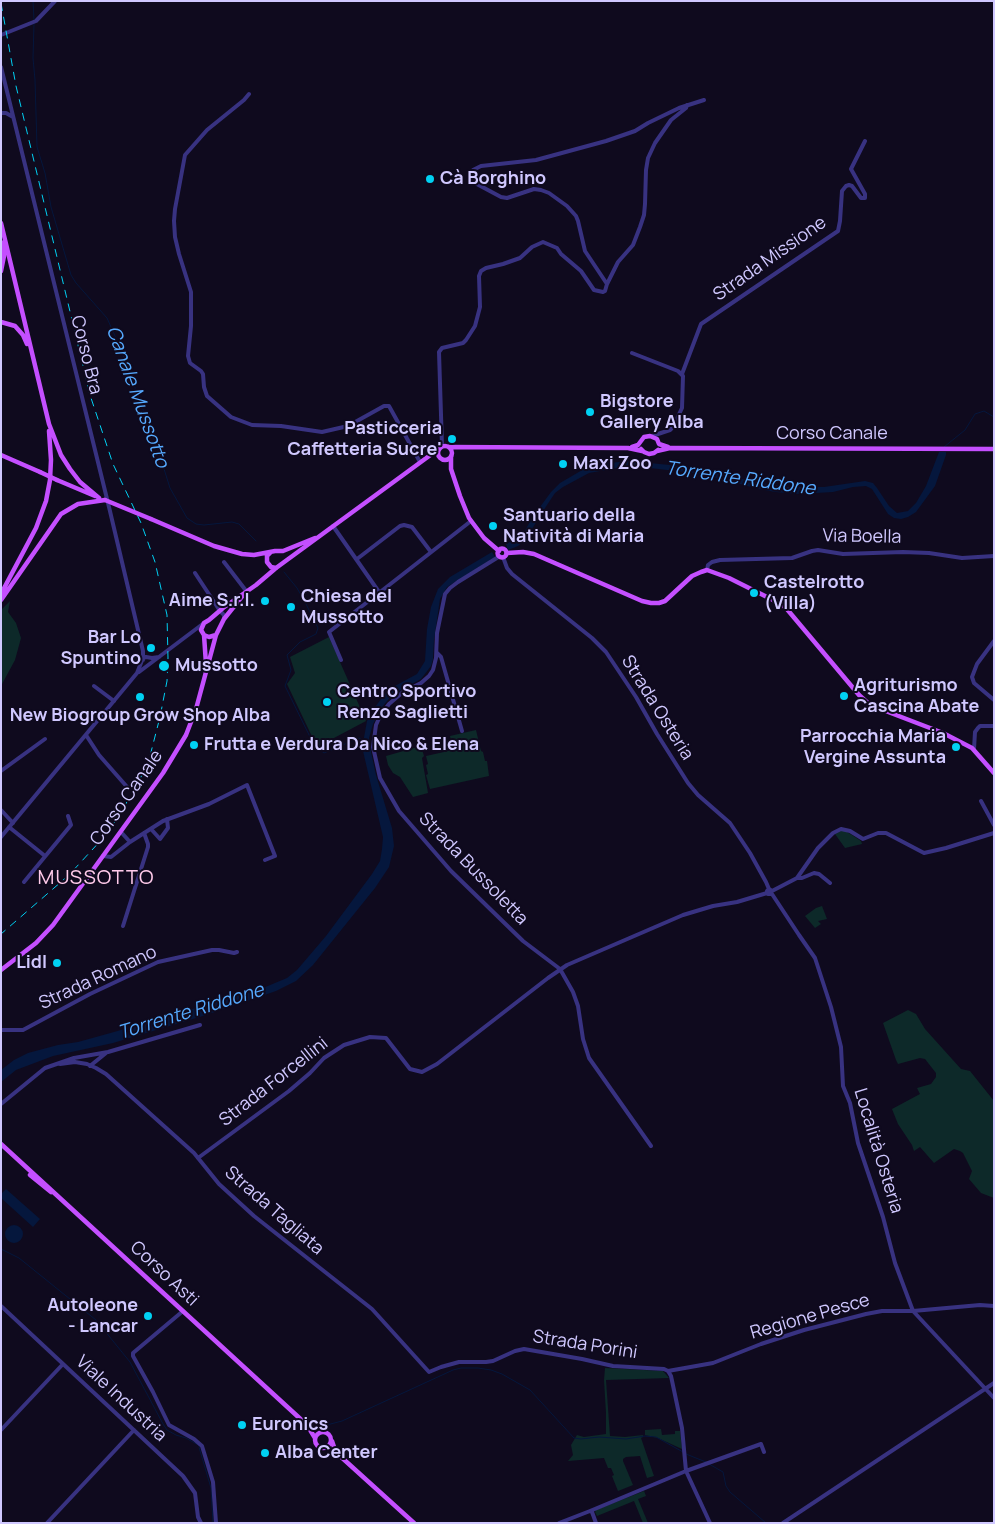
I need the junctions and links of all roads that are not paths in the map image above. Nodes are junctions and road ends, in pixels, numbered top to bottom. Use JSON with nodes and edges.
{"nodes":[{"id":1,"x":55,"y":1,"type":"edge"},
{"id":2,"x":2,"y":36,"type":"edge"},
{"id":3,"x":1,"y":67,"type":"edge"},
{"id":4,"x":249,"y":94,"type":"dead end"},
{"id":5,"x":704,"y":100,"type":"dead end"},
{"id":6,"x":687,"y":105,"type":"junction"},
{"id":7,"x":1,"y":113,"type":"edge"},
{"id":8,"x":14,"y":117,"type":"junction"},
{"id":9,"x":865,"y":141,"type":"dead end"},
{"id":10,"x":1,"y":223,"type":"edge"},
{"id":11,"x":4,"y":233,"type":"junction"},
{"id":12,"x":1,"y":271,"type":"edge"},
{"id":13,"x":607,"y":284,"type":"junction"},
{"id":14,"x":1,"y":322,"type":"edge"},
{"id":15,"x":632,"y":353,"type":"dead end"},
{"id":16,"x":682,"y":374,"type":"junction"},
{"id":17,"x":39,"y":384,"type":"junction"},
{"id":18,"x":48,"y":424,"type":"junction"},
{"id":19,"x":662,"y":432,"type":"junction"},
{"id":20,"x":652,"y":436,"type":"junction"},
{"id":21,"x":658,"y":442,"type":"junction"},
{"id":22,"x":641,"y":443,"type":"junction"},
{"id":23,"x":441,"y":447,"type":"junction"},
{"id":24,"x":449,"y":447,"type":"junction"},
{"id":25,"x":465,"y":447,"type":"junction"},
{"id":26,"x":628,"y":448,"type":"junction"},
{"id":27,"x":670,"y":448,"type":"junction"},
{"id":28,"x":994,"y":449,"type":"edge"},
{"id":29,"x":642,"y":451,"type":"junction"},
{"id":30,"x":657,"y":451,"type":"junction"},
{"id":31,"x":1,"y":455,"type":"edge"},
{"id":32,"x":451,"y":455,"type":"junction"},
{"id":33,"x":439,"y":457,"type":"junction"},
{"id":34,"x":444,"y":460,"type":"junction"},
{"id":35,"x":420,"y":462,"type":"junction"},
{"id":36,"x":451,"y":469,"type":"junction"},
{"id":37,"x":101,"y":500,"type":"junction"},
{"id":38,"x":470,"y":521,"type":"junction"},
{"id":39,"x":333,"y":526,"type":"junction"},
{"id":40,"x":320,"y":535,"type":"junction"},
{"id":41,"x":499,"y":550,"type":"junction"},
{"id":42,"x":278,"y":552,"type":"junction"},
{"id":43,"x":431,"y":552,"type":"junction"},
{"id":44,"x":270,"y":553,"type":"junction"},
{"id":45,"x":254,"y":555,"type":"junction"},
{"id":46,"x":503,"y":556,"type":"junction"},
{"id":47,"x":994,"y":556,"type":"edge"},
{"id":48,"x":357,"y":559,"type":"junction"},
{"id":49,"x":224,"y":562,"type":"dead end"},
{"id":50,"x":267,"y":562,"type":"junction"},
{"id":51,"x":278,"y":566,"type":"junction"},
{"id":52,"x":707,"y":570,"type":"junction"},
{"id":53,"x":195,"y":573,"type":"dead end"},
{"id":54,"x":265,"y":577,"type":"junction"},
{"id":55,"x":379,"y":592,"type":"junction"},
{"id":56,"x":245,"y":593,"type":"junction"},
{"id":57,"x":1,"y":594,"type":"edge"},
{"id":58,"x":1,"y":600,"type":"edge"},
{"id":59,"x":220,"y":611,"type":"junction"},
{"id":60,"x":224,"y":620,"type":"junction"},
{"id":61,"x":206,"y":622,"type":"junction"},
{"id":62,"x":193,"y":631,"type":"junction"},
{"id":63,"x":217,"y":633,"type":"junction"},
{"id":64,"x":203,"y":634,"type":"junction"},
{"id":65,"x":994,"y":641,"type":"edge"},
{"id":66,"x":206,"y":650,"type":"junction"},
{"id":67,"x":437,"y":654,"type":"junction"},
{"id":68,"x":210,"y":655,"type":"junction"},
{"id":69,"x":341,"y":660,"type":"dead end"},
{"id":70,"x":147,"y":661,"type":"junction"},
{"id":71,"x":206,"y":669,"type":"junction"},
{"id":72,"x":94,"y":686,"type":"dead end"},
{"id":73,"x":994,"y":700,"type":"edge"},
{"id":74,"x":114,"y":701,"type":"junction"},
{"id":75,"x":994,"y":726,"type":"edge"},
{"id":76,"x":462,"y":731,"type":"dead end"},
{"id":77,"x":86,"y":735,"type":"junction"},
{"id":78,"x":45,"y":739,"type":"dead end"},
{"id":79,"x":974,"y":749,"type":"junction"},
{"id":80,"x":1,"y":771,"type":"edge"},
{"id":81,"x":992,"y":772,"type":"edge"},
{"id":82,"x":994,"y":778,"type":"edge"},
{"id":83,"x":128,"y":788,"type":"dead end"},
{"id":84,"x":981,"y":801,"type":"dead end"},
{"id":85,"x":1,"y":810,"type":"edge"},
{"id":86,"x":68,"y":816,"type":"dead end"},
{"id":87,"x":167,"y":819,"type":"junction"},
{"id":88,"x":13,"y":823,"type":"junction"},
{"id":89,"x":994,"y":825,"type":"edge"},
{"id":90,"x":10,"y":827,"type":"junction"},
{"id":91,"x":151,"y":829,"type":"junction"},
{"id":92,"x":121,"y":832,"type":"junction"},
{"id":93,"x":144,"y":833,"type":"junction"},
{"id":94,"x":994,"y":833,"type":"edge"},
{"id":95,"x":1,"y":837,"type":"edge"},
{"id":96,"x":130,"y":842,"type":"junction"},
{"id":97,"x":45,"y":856,"type":"junction"},
{"id":98,"x":103,"y":856,"type":"junction"},
{"id":99,"x":265,"y":860,"type":"dead end"},
{"id":100,"x":797,"y":878,"type":"junction"},
{"id":101,"x":24,"y":882,"type":"dead end"},
{"id":102,"x":830,"y":884,"type":"dead end"},
{"id":103,"x":770,"y":892,"type":"junction"},
{"id":104,"x":123,"y":926,"type":"dead end"},
{"id":105,"x":237,"y":952,"type":"dead end"},
{"id":106,"x":560,"y":969,"type":"junction"},
{"id":107,"x":1,"y":970,"type":"edge"},
{"id":108,"x":200,"y":1025,"type":"dead end"},
{"id":109,"x":1,"y":1030,"type":"edge"},
{"id":110,"x":108,"y":1052,"type":"junction"},
{"id":111,"x":89,"y":1056,"type":"junction"},
{"id":112,"x":101,"y":1057,"type":"junction"},
{"id":113,"x":60,"y":1064,"type":"junction"},
{"id":114,"x":88,"y":1065,"type":"junction"},
{"id":115,"x":101,"y":1071,"type":"junction"},
{"id":116,"x":1,"y":1104,"type":"edge"},
{"id":117,"x":1,"y":1144,"type":"edge"},
{"id":118,"x":651,"y":1146,"type":"dead end"},
{"id":119,"x":1,"y":1150,"type":"edge"},
{"id":120,"x":198,"y":1158,"type":"junction"},
{"id":121,"x":57,"y":1195,"type":"junction"},
{"id":122,"x":1,"y":1306,"type":"edge"},
{"id":123,"x":994,"y":1306,"type":"edge"},
{"id":124,"x":183,"y":1311,"type":"junction"},
{"id":125,"x":912,"y":1311,"type":"junction"},
{"id":126,"x":63,"y":1364,"type":"junction"},
{"id":127,"x":429,"y":1372,"type":"joint"},
{"id":128,"x":668,"y":1372,"type":"junction"},
{"id":129,"x":994,"y":1383,"type":"edge"},
{"id":130,"x":985,"y":1389,"type":"junction"},
{"id":131,"x":994,"y":1398,"type":"edge"},
{"id":132,"x":307,"y":1425,"type":"junction"},
{"id":133,"x":1,"y":1430,"type":"edge"},
{"id":134,"x":134,"y":1430,"type":"junction"},
{"id":135,"x":320,"y":1432,"type":"junction"},
{"id":136,"x":315,"y":1438,"type":"junction"},
{"id":137,"x":332,"y":1440,"type":"junction"},
{"id":138,"x":327,"y":1447,"type":"junction"},
{"id":139,"x":764,"y":1452,"type":"dead end"},
{"id":140,"x":340,"y":1456,"type":"junction"},
{"id":141,"x":686,"y":1471,"type":"junction"},
{"id":142,"x":590,"y":1511,"type":"junction"},
{"id":143,"x":216,"y":1522,"type":"edge"},
{"id":144,"x":47,"y":1523,"type":"edge"},
{"id":145,"x":202,"y":1523,"type":"edge"},
{"id":146,"x":414,"y":1523,"type":"edge"},
{"id":147,"x":559,"y":1523,"type":"edge"},
{"id":148,"x":596,"y":1523,"type":"edge"},
{"id":149,"x":710,"y":1523,"type":"edge"},
{"id":150,"x":783,"y":1523,"type":"edge"}],
"edges":[{"from":1,"to":2,"type":"street"},
{"from":3,"to":8,"type":"street","name":"Corso Bra"},
{"from":4,"to":35,"type":"street"},
{"from":5,"to":6,"type":"street"},
{"from":6,"to":13,"type":"street"},
{"from":6,"to":13,"type":"street"},
{"from":7,"to":8,"type":"street"},
{"from":8,"to":70,"type":"street","name":"Corso Bra"},
{"from":9,"to":16,"type":"street","name":"Strada Missione"},
{"from":10,"to":11,"type":"main road"},
{"from":11,"to":12,"type":"main road"},
{"from":11,"to":17,"type":"main road"},
{"from":13,"to":23,"type":"street"},
{"from":14,"to":17,"type":"main road"},
{"from":15,"to":16,"type":"street"},
{"from":16,"to":19,"type":"street","name":"Strada Missione"},
{"from":17,"to":18,"type":"main road"},
{"from":18,"to":37,"type":"main road"},
{"from":18,"to":57,"type":"main road"},
{"from":19,"to":20,"type":"street","name":"Strada Missione"},
{"from":19,"to":21,"type":"street","name":"Strada Missione"},
{"from":20,"to":21,"type":"main road","name":"Corso Canale"},
{"from":20,"to":22,"type":"main road","name":"Corso Canale"},
{"from":21,"to":27,"type":"main road","name":"Corso Canale"},
{"from":21,"to":30,"type":"main road"},
{"from":22,"to":26,"type":"main road","name":"Corso Canale"},
{"from":22,"to":29,"type":"main road"},
{"from":23,"to":24,"type":"main road"},
{"from":23,"to":33,"type":"main road"},
{"from":23,"to":35,"type":"main road","name":"Corso Canale"},
{"from":24,"to":25,"type":"main road","name":"Corso Canale"},
{"from":24,"to":32,"type":"main road"},
{"from":25,"to":26,"type":"main road","name":"Corso Canale"},
{"from":25,"to":32,"type":"main road","name":"Corso Canale"},
{"from":26,"to":29,"type":"main road","name":"Corso Canale"},
{"from":27,"to":28,"type":"main road","name":"Corso Canale"},
{"from":27,"to":30,"type":"main road","name":"Corso Canale"},
{"from":29,"to":30,"type":"main road","name":"Corso Canale"},
{"from":31,"to":37,"type":"main road","bridge":true},
{"from":32,"to":34,"type":"main road"},
{"from":32,"to":36,"type":"main road"},
{"from":33,"to":34,"type":"main road"},
{"from":33,"to":35,"type":"main road","name":"Corso Canale"},
{"from":34,"to":36,"type":"main road"},
{"from":35,"to":39,"type":"main road","name":"Corso Canale"},
{"from":36,"to":38,"type":"main road"},
{"from":37,"to":45,"type":"main road","bridge":true},
{"from":37,"to":58,"type":"main road"},
{"from":38,"to":41,"type":"main road"},
{"from":38,"to":43,"type":"street"},
{"from":39,"to":40,"type":"main road","name":"Corso Canale"},
{"from":39,"to":48,"type":"street"},
{"from":40,"to":42,"type":"main road","name":"Corso Canale"},
{"from":40,"to":51,"type":"main road","name":"Corso Canale"},
{"from":41,"to":46,"type":"main road"},
{"from":41,"to":46,"type":"main road"},
{"from":42,"to":44,"type":"main road"},
{"from":42,"to":51,"type":"main road"},
{"from":43,"to":48,"type":"street"},
{"from":43,"to":55,"type":"street"},
{"from":44,"to":45,"type":"main road"},
{"from":44,"to":50,"type":"main road"},
{"from":45,"to":50,"type":"main road"},
{"from":46,"to":52,"type":"main road"},
{"from":46,"to":67,"type":"street","name":"Strada Bussoletta"},
{"from":46,"to":103,"type":"street","name":"Strada Osteria"},
{"from":47,"to":52,"type":"street","name":"Via Boella"},
{"from":48,"to":55,"type":"street"},
{"from":49,"to":56,"type":"street"},
{"from":50,"to":51,"type":"main road"},
{"from":50,"to":54,"type":"main road"},
{"from":51,"to":54,"type":"main road","name":"Corso Canale"},
{"from":52,"to":79,"type":"main road"},
{"from":53,"to":59,"type":"street"},
{"from":54,"to":56,"type":"main road","name":"Corso Canale"},
{"from":55,"to":69,"type":"street"},
{"from":56,"to":59,"type":"main road","name":"Corso Canale"},
{"from":56,"to":60,"type":"main road","name":"Corso Canale"},
{"from":59,"to":60,"type":"street"},
{"from":59,"to":61,"type":"main road","name":"Corso Canale"},
{"from":60,"to":63,"type":"main road","name":"Corso Canale"},
{"from":61,"to":62,"type":"street"},
{"from":61,"to":63,"type":"main road"},
{"from":61,"to":64,"type":"main road"},
{"from":62,"to":64,"type":"street"},
{"from":62,"to":70,"type":"street"},
{"from":63,"to":64,"type":"main road"},
{"from":63,"to":68,"type":"main road","name":"Corso Canale"},
{"from":64,"to":66,"type":"main road","name":"Corso Canale"},
{"from":65,"to":73,"type":"street"},
{"from":66,"to":68,"type":"street"},
{"from":66,"to":71,"type":"main road","name":"Corso Canale"},
{"from":67,"to":76,"type":"street","name":"Strada Bussoletta"},
{"from":67,"to":106,"type":"street","name":"Strada Bussoletta"},
{"from":68,"to":71,"type":"main road","name":"Corso Canale"},
{"from":70,"to":74,"type":"street"},
{"from":71,"to":92,"type":"main road","name":"Corso Canale"},
{"from":72,"to":74,"type":"street"},
{"from":74,"to":77,"type":"street"},
{"from":75,"to":79,"type":"street"},
{"from":77,"to":83,"type":"street"},
{"from":77,"to":88,"type":"street"},
{"from":78,"to":80,"type":"street"},
{"from":79,"to":81,"type":"main road"},
{"from":81,"to":82,"type":"street"},
{"from":84,"to":89,"type":"street"},
{"from":85,"to":88,"type":"street"},
{"from":86,"to":97,"type":"street"},
{"from":87,"to":91,"type":"street"},
{"from":87,"to":91,"type":"street"},
{"from":87,"to":99,"type":"street"},
{"from":88,"to":90,"type":"street"},
{"from":90,"to":95,"type":"street"},
{"from":90,"to":97,"type":"street"},
{"from":91,"to":93,"type":"street"},
{"from":92,"to":96,"type":"street"},
{"from":92,"to":98,"type":"main road","name":"Corso Canale"},
{"from":93,"to":96,"type":"street"},
{"from":93,"to":104,"type":"street"},
{"from":94,"to":100,"type":"street"},
{"from":96,"to":98,"type":"street"},
{"from":97,"to":101,"type":"street"},
{"from":98,"to":107,"type":"main road","name":"Corso Canale"},
{"from":100,"to":102,"type":"street"},
{"from":100,"to":103,"type":"street"},
{"from":103,"to":106,"type":"street"},
{"from":103,"to":125,"type":"street","name":"Località Osteria"},
{"from":105,"to":109,"type":"street","name":"Strada Romano"},
{"from":106,"to":118,"type":"street"},
{"from":106,"to":120,"type":"street","name":"Strada Forcellini"},
{"from":108,"to":110,"type":"street","name":"Strada Tagliata"},
{"from":110,"to":111,"type":"street","name":"Strada Tagliata"},
{"from":110,"to":112,"type":"street","name":"Strada Tagliata"},
{"from":111,"to":113,"type":"street","name":"Strada Tagliata"},
{"from":111,"to":114,"type":"street"},
{"from":112,"to":114,"type":"street","name":"Strada Tagliata"},
{"from":112,"to":115,"type":"street"},
{"from":113,"to":114,"type":"street","name":"Strada Tagliata"},
{"from":113,"to":116,"type":"street","name":"Strada Tagliata"},
{"from":114,"to":115,"type":"street","name":"Strada Tagliata"},
{"from":115,"to":120,"type":"street","name":"Strada Tagliata"},
{"from":117,"to":121,"type":"main road","name":"Corso Asti"},
{"from":119,"to":121,"type":"main road"},
{"from":120,"to":127,"type":"street","name":"Strada Tagliata"},
{"from":121,"to":124,"type":"main road","name":"Corso Asti"},
{"from":122,"to":126,"type":"street","name":"Viale Industria"},
{"from":123,"to":125,"type":"street","name":"Regione Pesce"},
{"from":124,"to":132,"type":"main road","name":"Corso Asti"},
{"from":124,"to":143,"type":"street"},
{"from":125,"to":128,"type":"street","name":"Regione Pesce"},
{"from":125,"to":130,"type":"street","name":"Località Osteria"},
{"from":126,"to":133,"type":"street"},
{"from":126,"to":134,"type":"street","name":"Viale Industria"},
{"from":127,"to":128,"type":"street","name":"Strada Porini"},
{"from":128,"to":141,"type":"street"},
{"from":129,"to":130,"type":"street"},
{"from":130,"to":131,"type":"street","name":"Località Osteria"},
{"from":130,"to":150,"type":"street"},
{"from":132,"to":135,"type":"main road","name":"Corso Asti"},
{"from":132,"to":136,"type":"main road","name":"Corso Asti"},
{"from":134,"to":144,"type":"street"},
{"from":134,"to":145,"type":"street","name":"Viale Industria"},
{"from":135,"to":136,"type":"main road"},
{"from":135,"to":137,"type":"main road"},
{"from":136,"to":138,"type":"main road"},
{"from":137,"to":138,"type":"main road"},
{"from":137,"to":140,"type":"main road"},
{"from":138,"to":140,"type":"main road"},
{"from":139,"to":141,"type":"street"},
{"from":140,"to":146,"type":"main road"},
{"from":141,"to":142,"type":"street"},
{"from":141,"to":149,"type":"street"},
{"from":142,"to":147,"type":"street"},
{"from":142,"to":148,"type":"street"}]}
